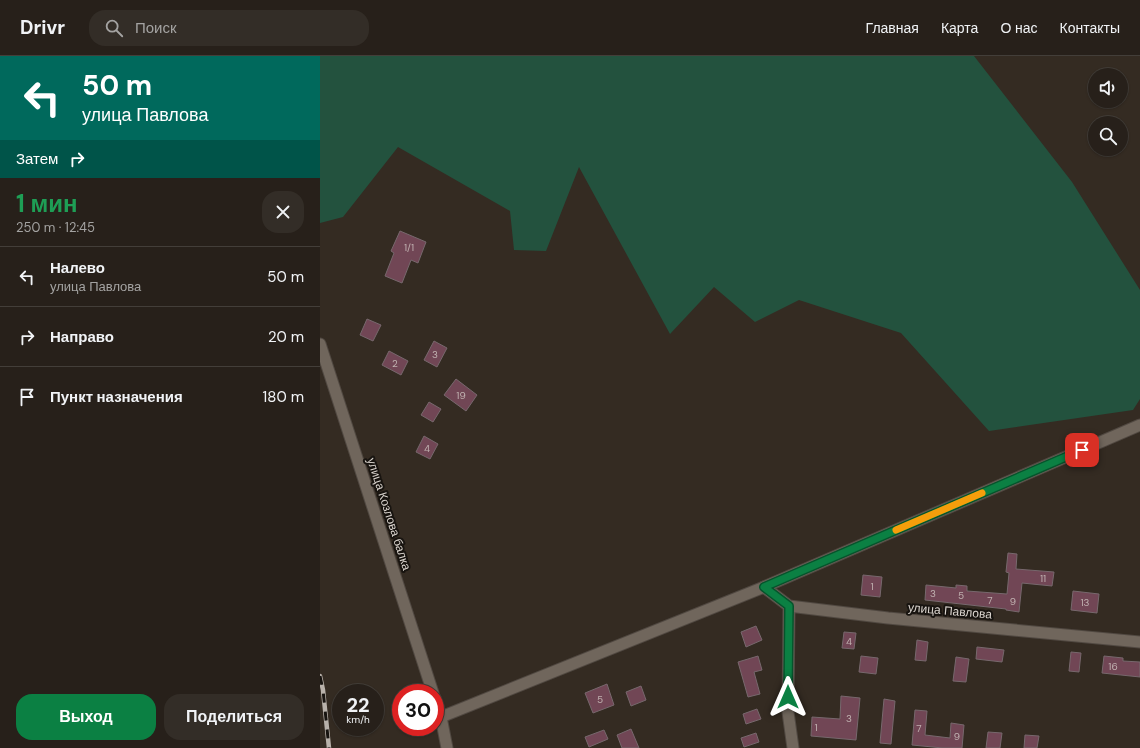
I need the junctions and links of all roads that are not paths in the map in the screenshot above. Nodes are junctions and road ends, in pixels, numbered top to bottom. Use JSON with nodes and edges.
{"nodes":[{"id":1,"x":320,"y":344,"type":"edge"},
{"id":2,"x":1140,"y":425,"type":"edge"},
{"id":3,"x":764,"y":587,"type":"junction"},
{"id":4,"x":789,"y":606,"type":"junction"},
{"id":5,"x":1140,"y":642,"type":"edge"},
{"id":6,"x":430,"y":684,"type":"edge"},
{"id":7,"x":444,"y":716,"type":"edge"},
{"id":8,"x":444,"y":732,"type":"edge"},
{"id":9,"x":447,"y":748,"type":"edge"},
{"id":10,"x":793,"y":748,"type":"edge"}],
"edges":[{"from":1,"to":6,"type":"street","name":"улица Козлова балка"},
{"from":2,"to":3,"type":"street"},
{"from":3,"to":4,"type":"street"},
{"from":3,"to":7,"type":"street"},
{"from":4,"to":5,"type":"street","name":"улица Павлова"},
{"from":4,"to":10,"type":"street"},
{"from":8,"to":9,"type":"street"}]}
